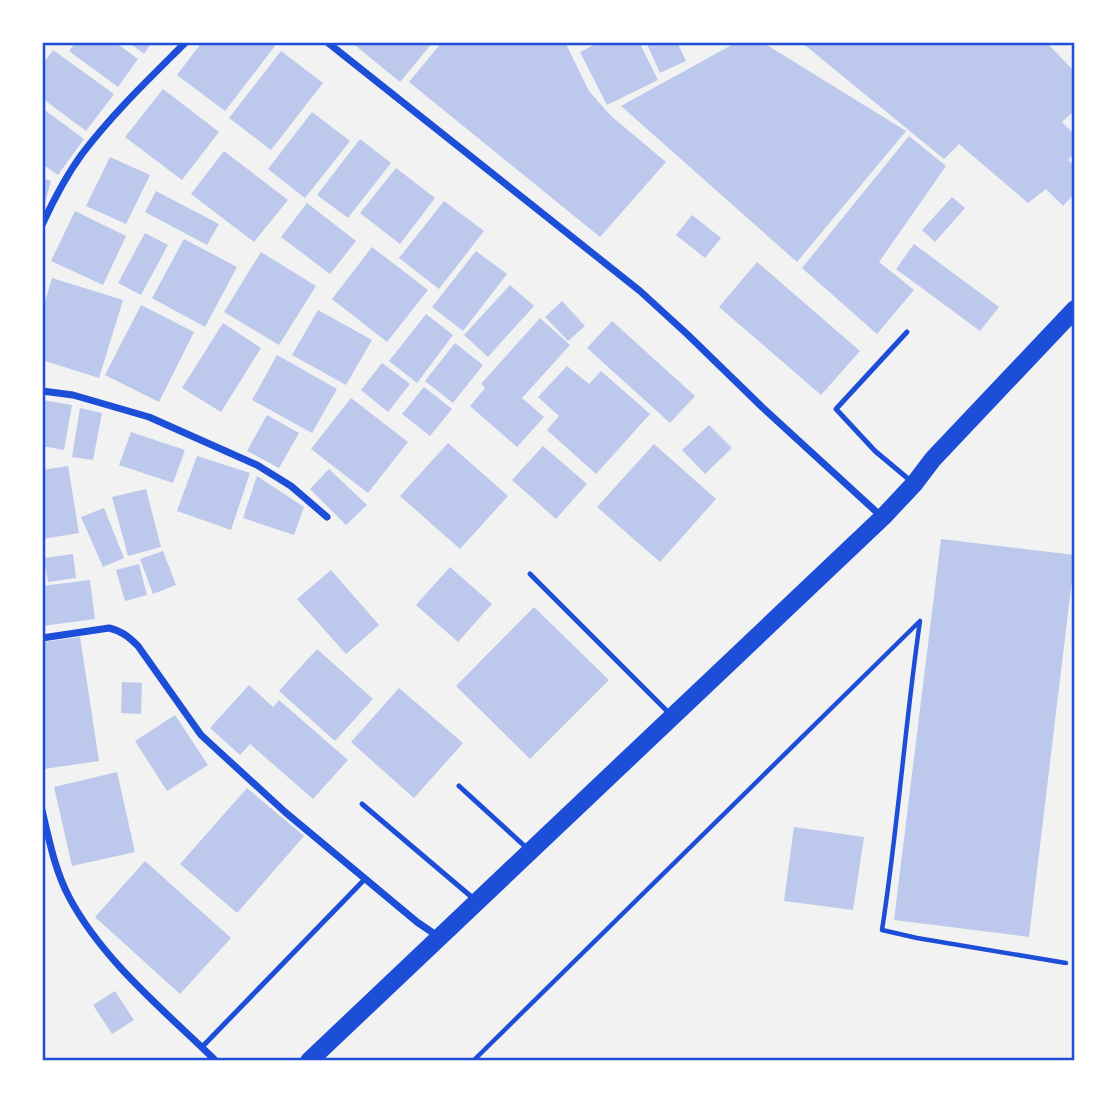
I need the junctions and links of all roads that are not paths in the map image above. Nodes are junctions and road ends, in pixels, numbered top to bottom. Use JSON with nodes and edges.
{"nodes":[{"id":1,"x":186,"y":42,"type":"edge"},
{"id":2,"x":327,"y":42,"type":"edge"},
{"id":3,"x":42,"y":225,"type":"edge"},
{"id":4,"x":1075,"y":309,"type":"edge"},
{"id":5,"x":907,"y":332,"type":"dead end"},
{"id":6,"x":42,"y":391,"type":"edge"},
{"id":7,"x":914,"y":484,"type":"junction"},
{"id":8,"x":327,"y":517,"type":"dead end"},
{"id":9,"x":883,"y":517,"type":"junction"},
{"id":10,"x":530,"y":574,"type":"dead end"},
{"id":11,"x":42,"y":638,"type":"edge"},
{"id":12,"x":672,"y":716,"type":"junction"},
{"id":13,"x":459,"y":786,"type":"dead end"},
{"id":14,"x":362,"y":804,"type":"dead end"},
{"id":15,"x":42,"y":810,"type":"edge"},
{"id":16,"x":530,"y":851,"type":"junction"},
{"id":17,"x":365,"y":878,"type":"junction"},
{"id":18,"x":477,"y":901,"type":"junction"},
{"id":19,"x":439,"y":937,"type":"junction"},
{"id":20,"x":202,"y":1047,"type":"junction"},
{"id":21,"x":216,"y":1061,"type":"edge"},
{"id":22,"x":309,"y":1061,"type":"edge"}],
"edges":[{"from":1,"to":3,"type":"street"},
{"from":2,"to":9,"type":"street"},
{"from":4,"to":7,"type":"main road"},
{"from":5,"to":7,"type":"lane"},
{"from":6,"to":8,"type":"street"},
{"from":7,"to":9,"type":"main road"},
{"from":9,"to":12,"type":"main road"},
{"from":10,"to":12,"type":"lane"},
{"from":11,"to":17,"type":"street"},
{"from":12,"to":16,"type":"main road"},
{"from":13,"to":16,"type":"lane"},
{"from":14,"to":18,"type":"lane"},
{"from":15,"to":20,"type":"street"},
{"from":16,"to":18,"type":"main road"},
{"from":17,"to":19,"type":"street"},
{"from":17,"to":20,"type":"lane"},
{"from":18,"to":19,"type":"main road"},
{"from":19,"to":22,"type":"main road"},
{"from":20,"to":21,"type":"street"}]}
